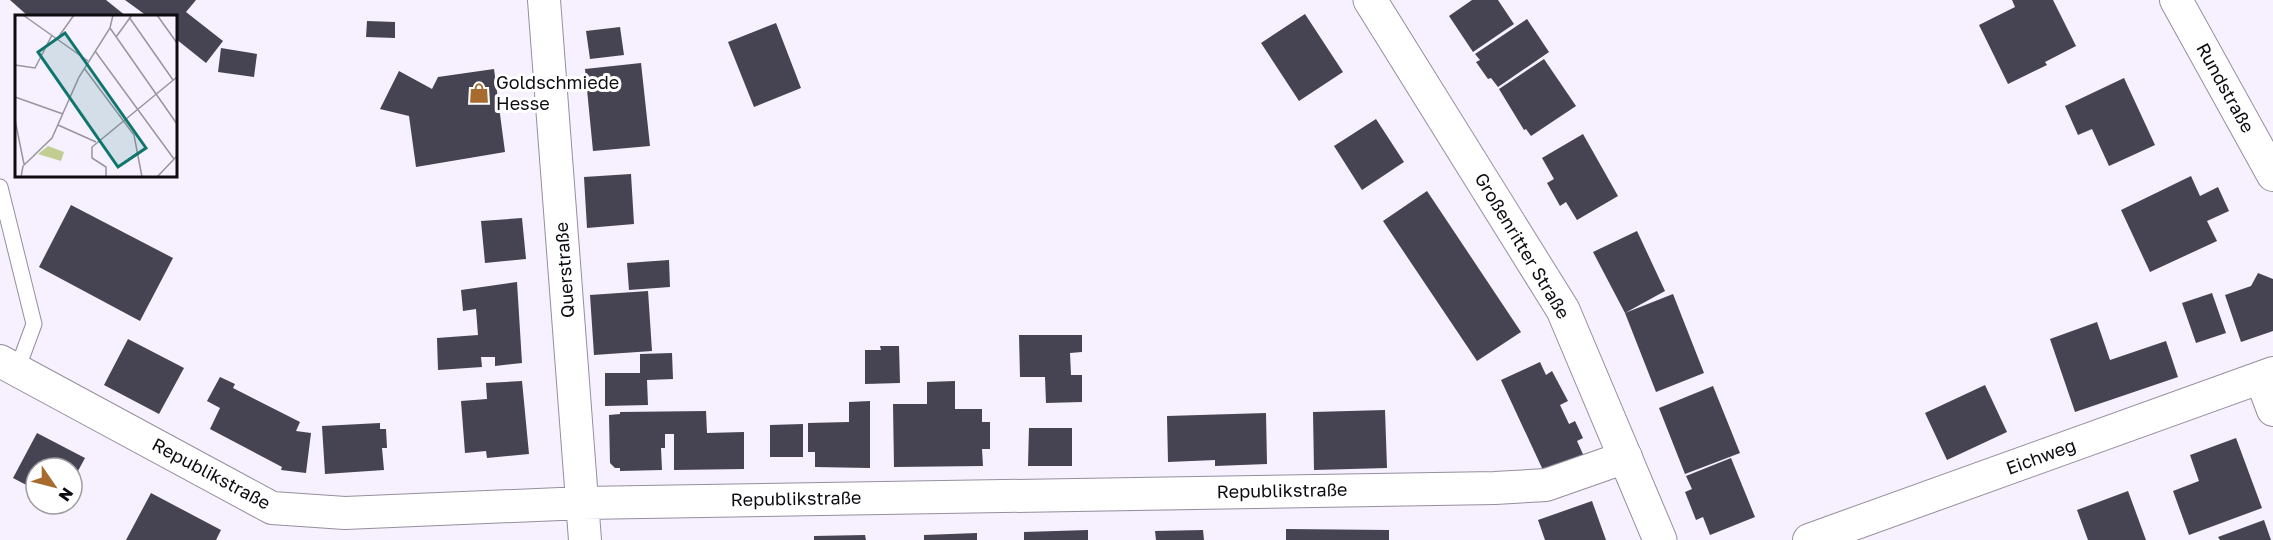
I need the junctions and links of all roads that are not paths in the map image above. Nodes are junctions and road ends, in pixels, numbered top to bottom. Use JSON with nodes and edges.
{"nodes":[{"id":1,"x":544,"y":0,"type":"edge"},
{"id":2,"x":1370,"y":0,"type":"edge"},
{"id":3,"x":2176,"y":0,"type":"edge"},
{"id":4,"x":2273,"y":175,"type":"edge"},
{"id":5,"x":0,"y":187,"type":"edge"},
{"id":6,"x":9,"y":366,"type":"edge"},
{"id":7,"x":2267,"y":375,"type":"edge"},
{"id":8,"x":2273,"y":410,"type":"edge"},
{"id":9,"x":1626,"y":457,"type":"junction"},
{"id":10,"x":583,"y":503,"type":"junction"},
{"id":11,"x":585,"y":540,"type":"edge"},
{"id":12,"x":1660,"y":540,"type":"edge"},
{"id":13,"x":1809,"y":540,"type":"edge"}],
"edges":[{"from":1,"to":10,"type":"street","name":"Querstraße"},
{"from":2,"to":9,"type":"main road","name":"Großenritter Straße"},
{"from":3,"to":4,"type":"street","name":"Rundstraße"},
{"from":5,"to":6,"type":"lane"},
{"from":6,"to":10,"type":"street","name":"Republikstraße"},
{"from":7,"to":8,"type":"street"},
{"from":7,"to":13,"type":"street","name":"Eichweg"},
{"from":9,"to":10,"type":"street","name":"Republikstraße"},
{"from":9,"to":12,"type":"main road","name":"Großenritter Straße"},
{"from":10,"to":11,"type":"street","name":"Querstraße"}]}
